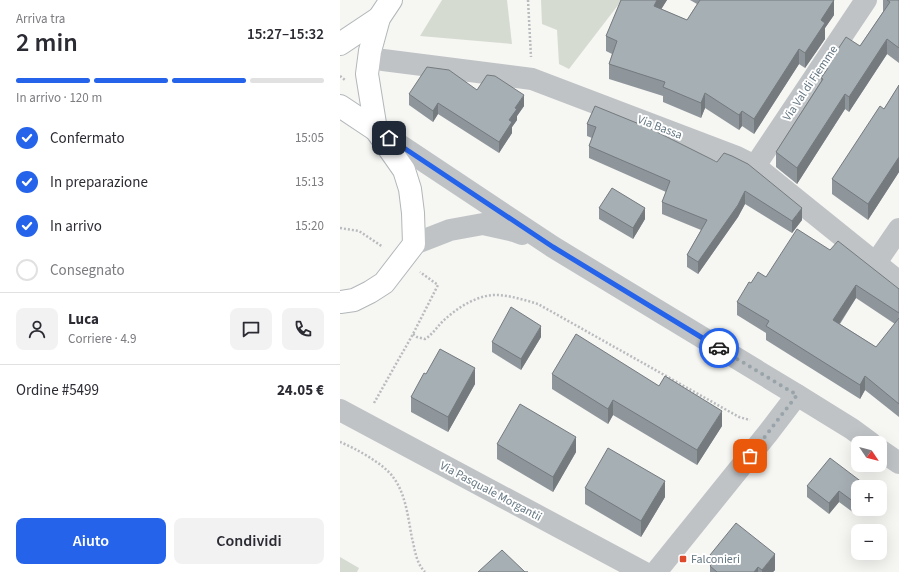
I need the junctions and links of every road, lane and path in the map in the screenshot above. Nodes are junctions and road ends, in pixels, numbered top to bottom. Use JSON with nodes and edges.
{"nodes":[{"id":1,"x":391,"y":0,"type":"edge"},
{"id":2,"x":528,"y":0,"type":"edge"},
{"id":3,"x":866,"y":0,"type":"edge"},
{"id":4,"x":380,"y":18,"type":"junction"},
{"id":5,"x":340,"y":44,"type":"edge"},
{"id":6,"x":383,"y":60,"type":"dead end"},
{"id":7,"x":532,"y":79,"type":"junction"},
{"id":8,"x":340,"y":106,"type":"edge"},
{"id":9,"x":376,"y":130,"type":"junction"},
{"id":10,"x":755,"y":166,"type":"junction"},
{"id":11,"x":340,"y":228,"type":"edge"},
{"id":12,"x":899,"y":229,"type":"edge"},
{"id":13,"x":414,"y":244,"type":"junction"},
{"id":14,"x":383,"y":247,"type":"dead end"},
{"id":15,"x":553,"y":247,"type":"junction"},
{"id":16,"x":875,"y":264,"type":"junction"},
{"id":17,"x":419,"y":272,"type":"dead end"},
{"id":18,"x":899,"y":282,"type":"edge"},
{"id":19,"x":340,"y":302,"type":"edge"},
{"id":20,"x":413,"y":334,"type":"junction"},
{"id":21,"x":797,"y":395,"type":"junction"},
{"id":22,"x":373,"y":405,"type":"dead end"},
{"id":23,"x":340,"y":410,"type":"edge"},
{"id":24,"x":753,"y":420,"type":"dead end"},
{"id":25,"x":860,"y":436,"type":"edge"},
{"id":26,"x":340,"y":442,"type":"edge"},
{"id":27,"x":887,"y":455,"type":"edge"},
{"id":28,"x":899,"y":463,"type":"edge"},
{"id":29,"x":425,"y":572,"type":"edge"},
{"id":30,"x":643,"y":572,"type":"edge"},
{"id":31,"x":656,"y":572,"type":"edge"}],
"edges":[{"from":1,"to":4,"type":"main road"},
{"from":2,"to":7,"type":"path"},
{"from":3,"to":10,"type":"street","name":"Via Val di Fiemme"},
{"from":4,"to":5,"type":"main road"},
{"from":4,"to":9,"type":"main road"},
{"from":6,"to":7,"type":"street","name":"Via Bassa"},
{"from":7,"to":10,"type":"street","name":"Via Bassa"},
{"from":8,"to":9,"type":"main road"},
{"from":9,"to":13,"type":"main road"},
{"from":9,"to":15,"type":"street"},
{"from":10,"to":16,"type":"street","name":"Via Bassa"},
{"from":11,"to":14,"type":"path"},
{"from":12,"to":16,"type":"street"},
{"from":13,"to":15,"type":"street"},
{"from":13,"to":19,"type":"main road"},
{"from":15,"to":21,"type":"street"},
{"from":16,"to":18,"type":"street","name":"Via Bassa"},
{"from":17,"to":20,"type":"path"},
{"from":20,"to":22,"type":"path"},
{"from":20,"to":24,"type":"path"},
{"from":21,"to":25,"type":"street"},
{"from":21,"to":31,"type":"street"},
{"from":23,"to":30,"type":"street","name":"Via Pasquale Morgantii"},
{"from":26,"to":29,"type":"path"},
{"from":27,"to":28,"type":"street"}]}
